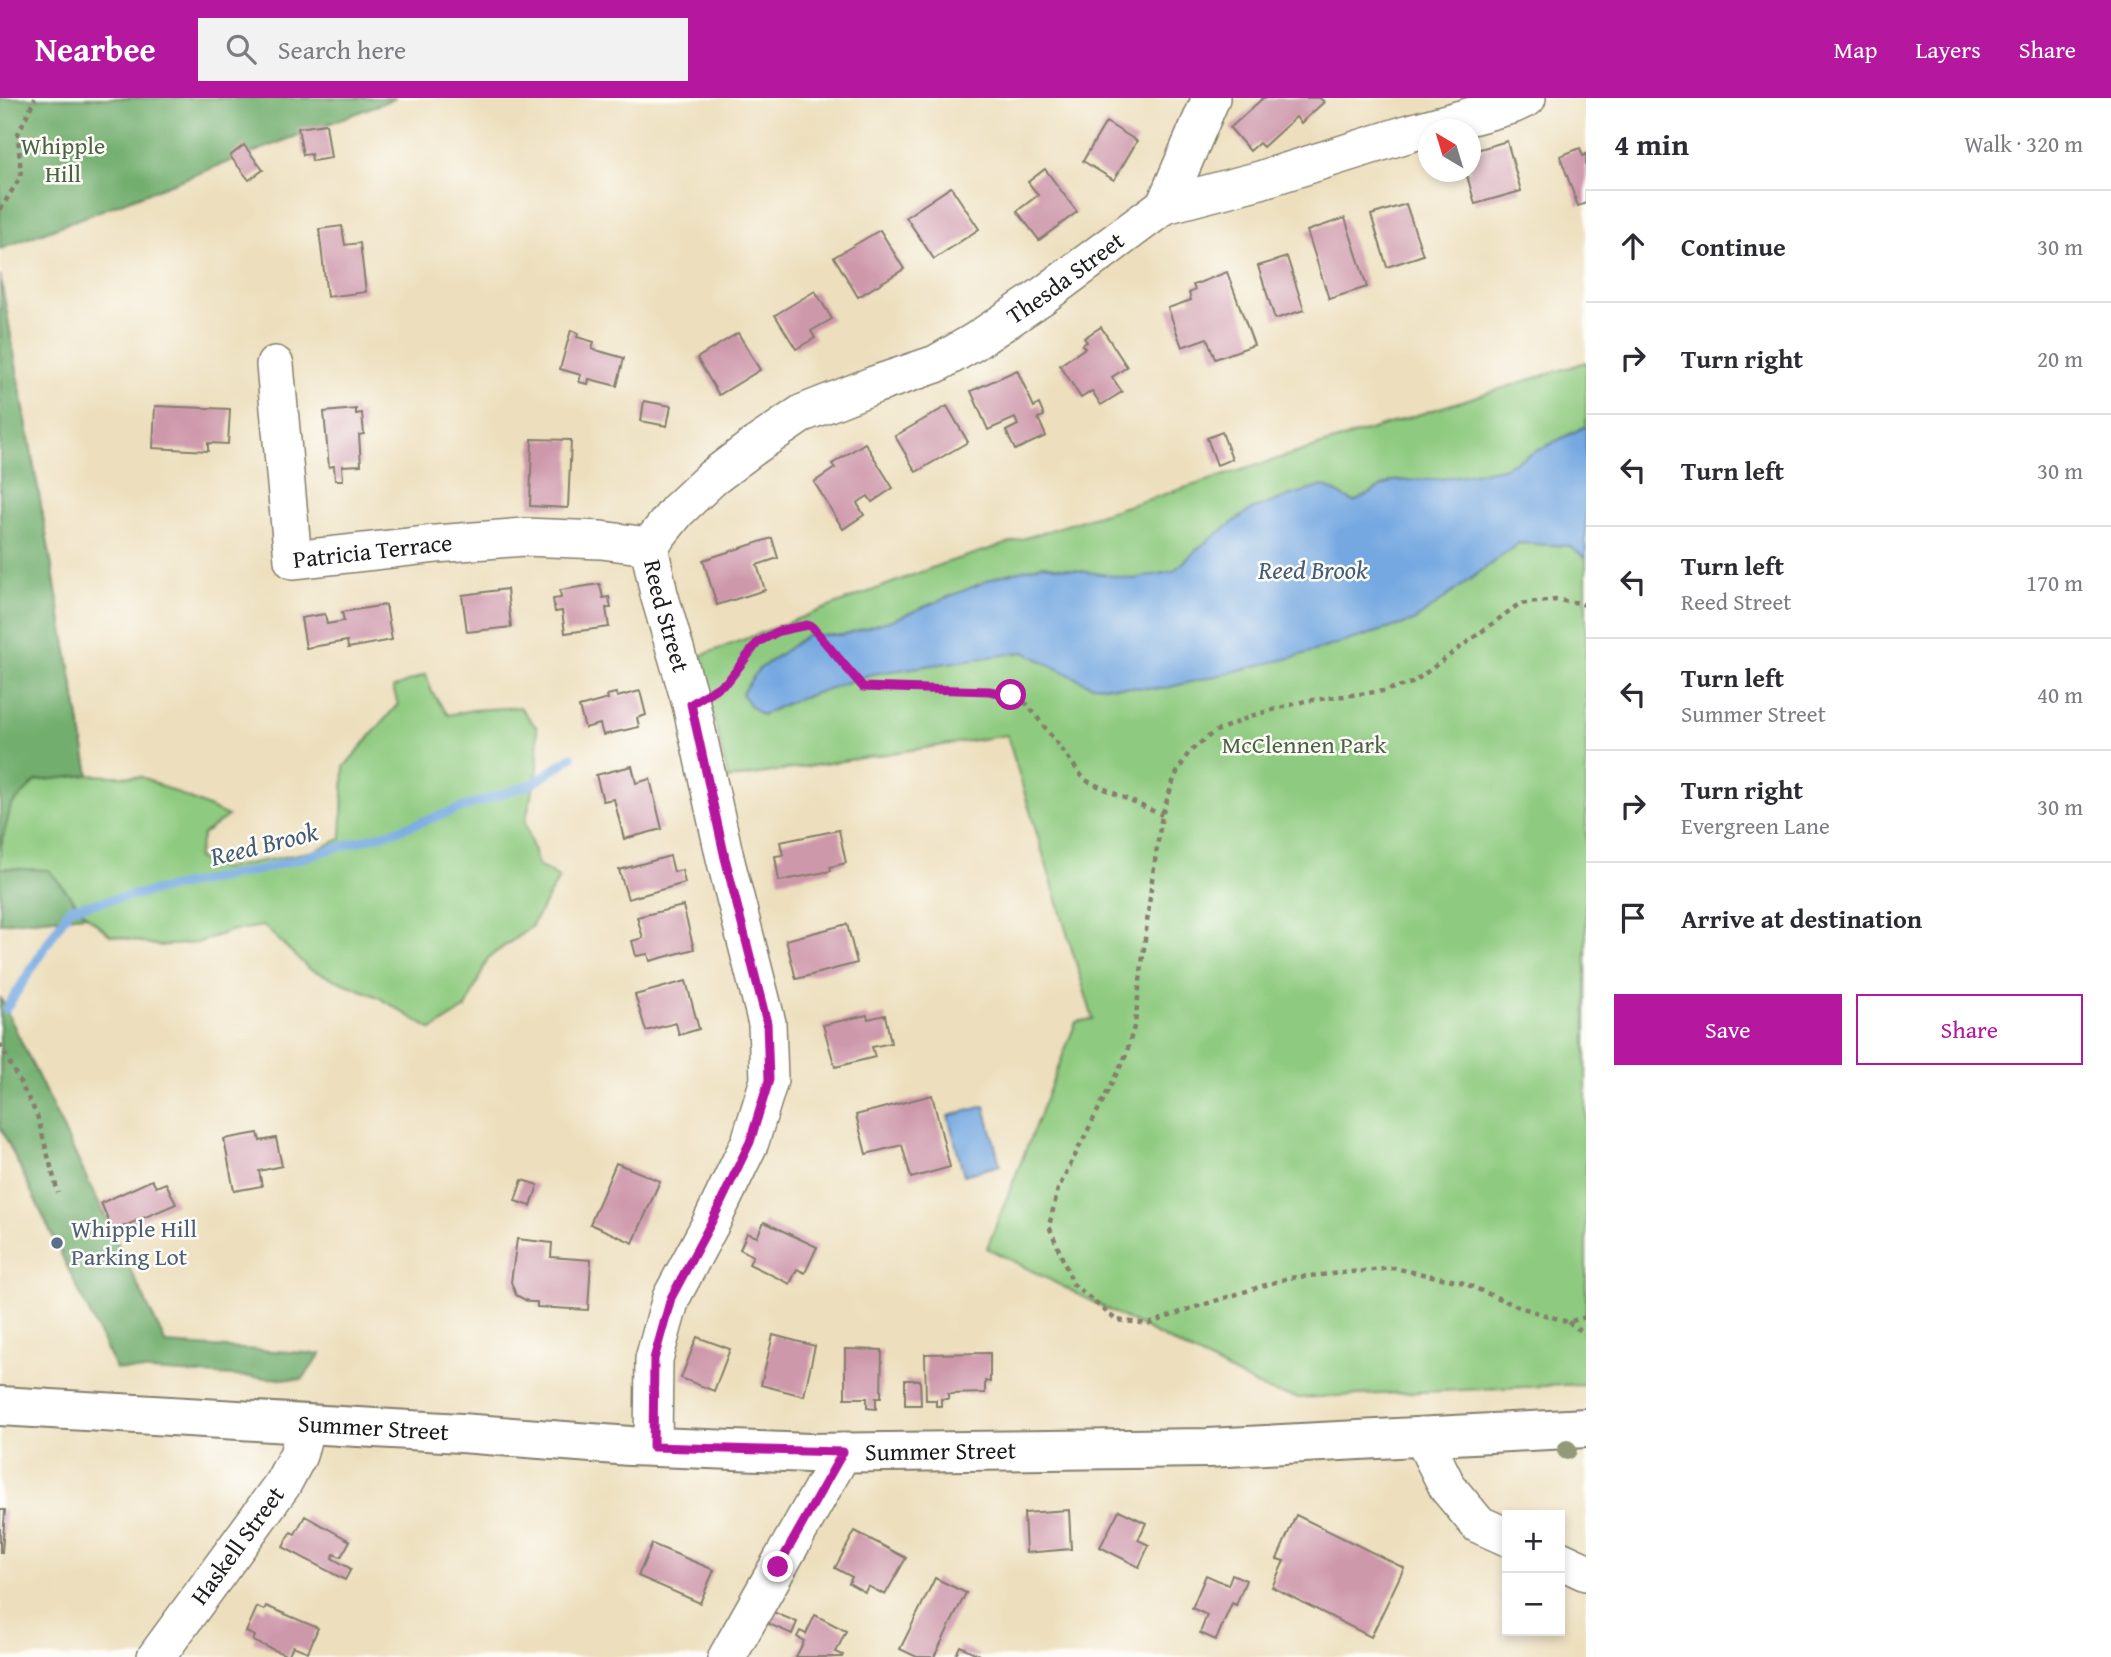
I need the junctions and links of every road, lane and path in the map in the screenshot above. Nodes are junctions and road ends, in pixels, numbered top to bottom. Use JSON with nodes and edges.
{"nodes":[{"id":1,"x":35,"y":98,"type":"edge"},
{"id":2,"x":1211,"y":98,"type":"edge"},
{"id":3,"x":1527,"y":98,"type":"edge"},
{"id":4,"x":1165,"y":205,"type":"junction"},
{"id":5,"x":0,"y":210,"type":"edge"},
{"id":6,"x":275,"y":365,"type":"dead end"},
{"id":7,"x":649,"y":546,"type":"junction"},
{"id":8,"x":1586,"y":606,"type":"edge"},
{"id":9,"x":691,"y":704,"type":"junction"},
{"id":10,"x":1162,"y":815,"type":"junction"},
{"id":11,"x":0,"y":1044,"type":"edge"},
{"id":12,"x":58,"y":1193,"type":"dead end"},
{"id":13,"x":1586,"y":1317,"type":"edge"},
{"id":14,"x":1568,"y":1322,"type":"junction"},
{"id":15,"x":1586,"y":1334,"type":"edge"},
{"id":16,"x":0,"y":1406,"type":"edge"},
{"id":17,"x":306,"y":1425,"type":"junction"},
{"id":18,"x":1586,"y":1428,"type":"edge"},
{"id":19,"x":1422,"y":1436,"type":"junction"},
{"id":20,"x":653,"y":1447,"type":"junction"},
{"id":21,"x":843,"y":1452,"type":"junction"},
{"id":22,"x":1502,"y":1535,"type":"edge"},
{"id":23,"x":1565,"y":1562,"type":"edge"},
{"id":24,"x":1586,"y":1572,"type":"edge"},
{"id":25,"x":156,"y":1657,"type":"edge"},
{"id":26,"x":727,"y":1657,"type":"edge"}],
"edges":[{"from":1,"to":5,"type":"path"},
{"from":2,"to":4,"type":"street"},
{"from":3,"to":4,"type":"street","name":"Thesda Street"},
{"from":4,"to":7,"type":"street","name":"Thesda Street"},
{"from":6,"to":7,"type":"street","name":"Patricia Terrace"},
{"from":7,"to":9,"type":"street","name":"Reed Street"},
{"from":8,"to":10,"type":"path"},
{"from":9,"to":10,"type":"path"},
{"from":9,"to":20,"type":"street","name":"Reed Street"},
{"from":10,"to":14,"type":"path"},
{"from":11,"to":12,"type":"path"},
{"from":13,"to":14,"type":"path"},
{"from":14,"to":15,"type":"path"},
{"from":16,"to":17,"type":"main road","name":"Summer Street"},
{"from":17,"to":20,"type":"main road","name":"Summer Street"},
{"from":17,"to":25,"type":"street","name":"Haskell Street"},
{"from":18,"to":19,"type":"main road","name":"Summer Street"},
{"from":19,"to":21,"type":"main road","name":"Summer Street"},
{"from":19,"to":22,"type":"street"},
{"from":20,"to":21,"type":"main road","name":"Summer Street"},
{"from":21,"to":26,"type":"street"},
{"from":23,"to":24,"type":"street"}]}
